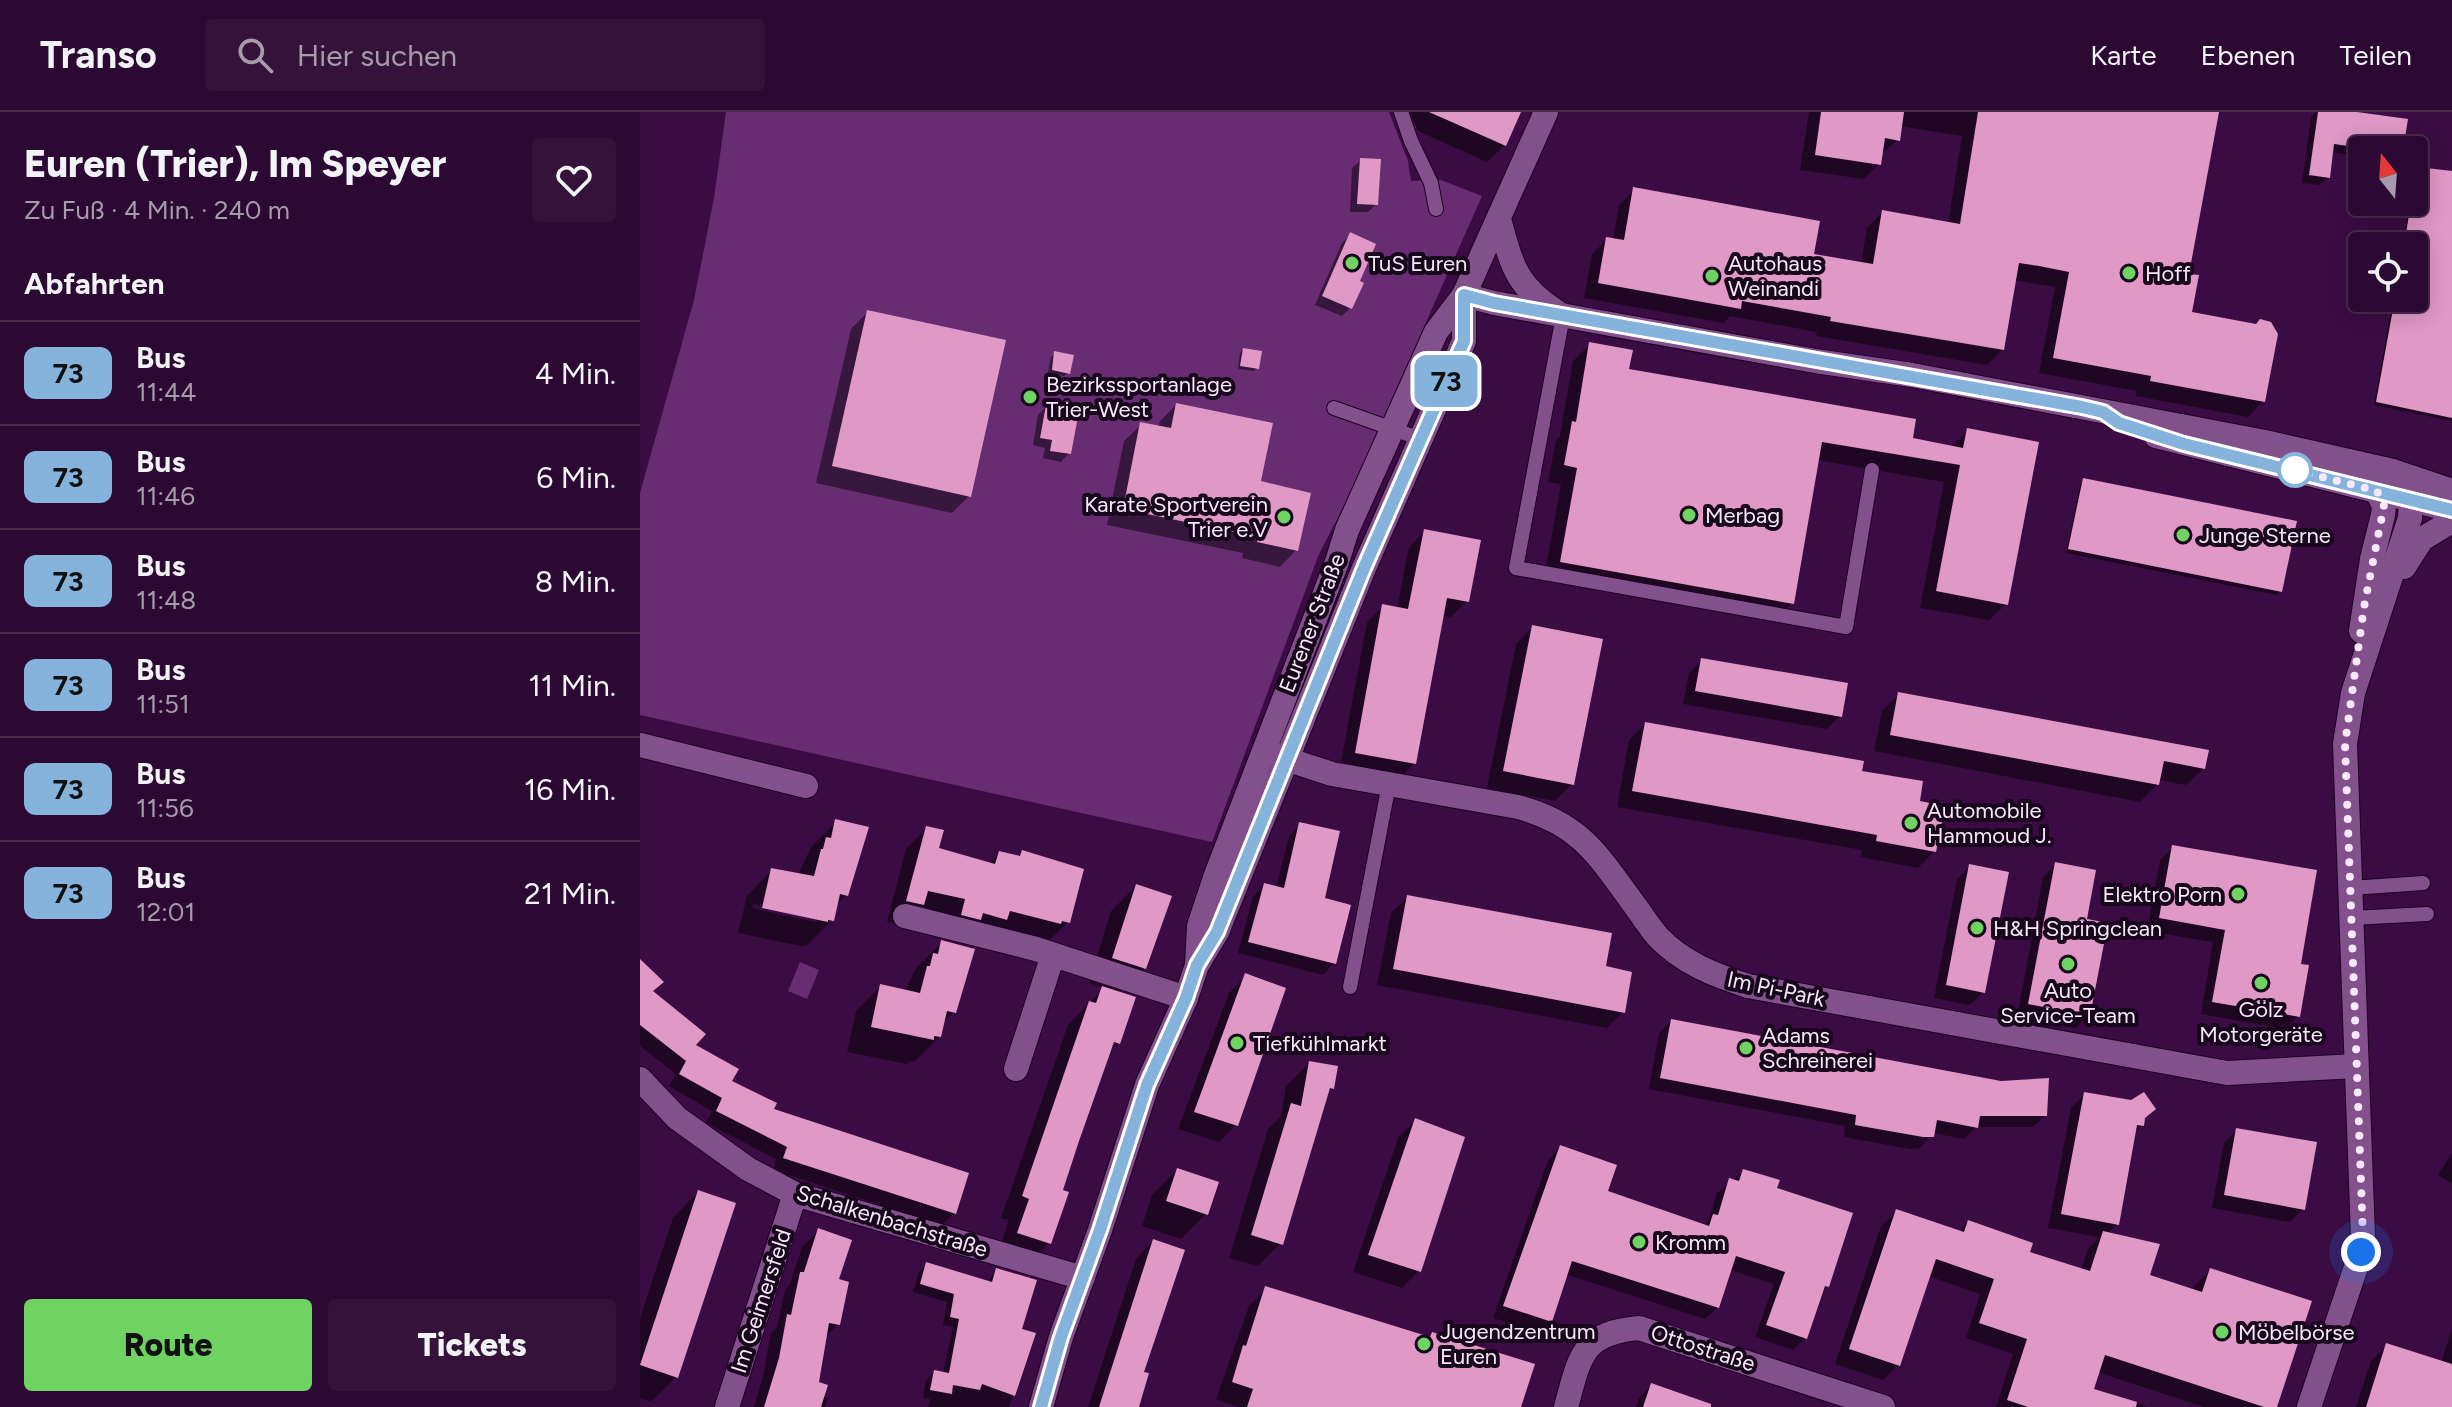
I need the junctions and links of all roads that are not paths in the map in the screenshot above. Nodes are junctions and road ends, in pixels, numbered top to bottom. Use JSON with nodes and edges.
{"nodes":[{"id":1,"x":1401,"y":112,"type":"edge"},
{"id":2,"x":1546,"y":112,"type":"edge"},
{"id":3,"x":1436,"y":209,"type":"dead end"},
{"id":4,"x":1499,"y":219,"type":"junction"},
{"id":5,"x":1464,"y":295,"type":"junction"},
{"id":6,"x":1563,"y":316,"type":"junction"},
{"id":7,"x":1334,"y":408,"type":"dead end"},
{"id":8,"x":1390,"y":429,"type":"junction"},
{"id":9,"x":1421,"y":439,"type":"junction"},
{"id":10,"x":1872,"y":470,"type":"dead end"},
{"id":11,"x":2452,"y":491,"type":"edge"},
{"id":12,"x":2402,"y":492,"type":"junction"},
{"id":13,"x":2452,"y":510,"type":"edge"},
{"id":14,"x":2452,"y":521,"type":"edge"},
{"id":15,"x":1337,"y":562,"type":"junction"},
{"id":16,"x":1364,"y":568,"type":"junction"},
{"id":17,"x":2390,"y":584,"type":"junction"},
{"id":18,"x":2353,"y":693,"type":"junction"},
{"id":19,"x":640,"y":745,"type":"edge"},
{"id":20,"x":1264,"y":752,"type":"junction"},
{"id":21,"x":1287,"y":761,"type":"junction"},
{"id":22,"x":1389,"y":784,"type":"junction"},
{"id":23,"x":806,"y":786,"type":"dead end"},
{"id":24,"x":2423,"y":883,"type":"dead end"},
{"id":25,"x":2351,"y":888,"type":"junction"},
{"id":26,"x":2427,"y":914,"type":"dead end"},
{"id":27,"x":905,"y":916,"type":"dead end"},
{"id":28,"x":2352,"y":918,"type":"junction"},
{"id":29,"x":1053,"y":955,"type":"junction"},
{"id":30,"x":1197,"y":965,"type":"junction"},
{"id":31,"x":1350,"y":987,"type":"dead end"},
{"id":32,"x":1186,"y":998,"type":"junction"},
{"id":33,"x":2356,"y":1066,"type":"junction"},
{"id":34,"x":1016,"y":1069,"type":"dead end"},
{"id":35,"x":640,"y":1079,"type":"edge"},
{"id":36,"x":795,"y":1194,"type":"junction"},
{"id":37,"x":1083,"y":1278,"type":"junction"},
{"id":38,"x":727,"y":1407,"type":"edge"},
{"id":39,"x":1041,"y":1407,"type":"edge"},
{"id":40,"x":1566,"y":1407,"type":"edge"},
{"id":41,"x":1883,"y":1407,"type":"edge"},
{"id":42,"x":2309,"y":1407,"type":"edge"}],
"edges":[{"from":1,"to":3,"type":"lane"},
{"from":2,"to":4,"type":"street","name":"Eurener Straße"},
{"from":4,"to":5,"type":"street","name":"Eurener Straße"},
{"from":4,"to":6,"type":"street"},
{"from":5,"to":6,"type":"street"},
{"from":5,"to":8,"type":"street","name":"Eurener Straße"},
{"from":5,"to":9,"type":"street","name":"Eurener Straße"},
{"from":6,"to":10,"type":"lane"},
{"from":6,"to":12,"type":"street"},
{"from":7,"to":8,"type":"lane"},
{"from":8,"to":9,"type":"lane"},
{"from":8,"to":15,"type":"street","name":"Eurener Straße"},
{"from":9,"to":16,"type":"street","name":"Eurener Straße"},
{"from":11,"to":12,"type":"street"},
{"from":12,"to":13,"type":"street"},
{"from":12,"to":17,"type":"street"},
{"from":12,"to":18,"type":"street"},
{"from":14,"to":17,"type":"street"},
{"from":15,"to":16,"type":"lane"},
{"from":15,"to":20,"type":"street","name":"Eurener Straße"},
{"from":16,"to":21,"type":"street","name":"Eurener Straße"},
{"from":17,"to":18,"type":"street"},
{"from":18,"to":25,"type":"street"},
{"from":19,"to":23,"type":"street"},
{"from":20,"to":21,"type":"street","name":"Im Pi-Park"},
{"from":20,"to":30,"type":"street","name":"Eurener Straße"},
{"from":21,"to":22,"type":"street","name":"Im Pi-Park"},
{"from":21,"to":30,"type":"street","name":"Eurener Straße"},
{"from":22,"to":31,"type":"lane"},
{"from":22,"to":33,"type":"street","name":"Im Pi-Park"},
{"from":24,"to":25,"type":"lane"},
{"from":25,"to":28,"type":"street"},
{"from":26,"to":28,"type":"lane"},
{"from":27,"to":29,"type":"street"},
{"from":28,"to":33,"type":"street"},
{"from":29,"to":32,"type":"street"},
{"from":29,"to":34,"type":"street"},
{"from":30,"to":32,"type":"street","name":"Eurener Straße"},
{"from":32,"to":37,"type":"street","name":"Eurener Straße"},
{"from":33,"to":42,"type":"street"},
{"from":35,"to":36,"type":"street","name":"Schalkenbachstraße"},
{"from":36,"to":37,"type":"street","name":"Schalkenbachstraße"},
{"from":36,"to":38,"type":"street","name":"Im Geimersfeld"},
{"from":37,"to":39,"type":"street","name":"Eurener Straße"},
{"from":40,"to":41,"type":"street","name":"Ottostraße"}]}
